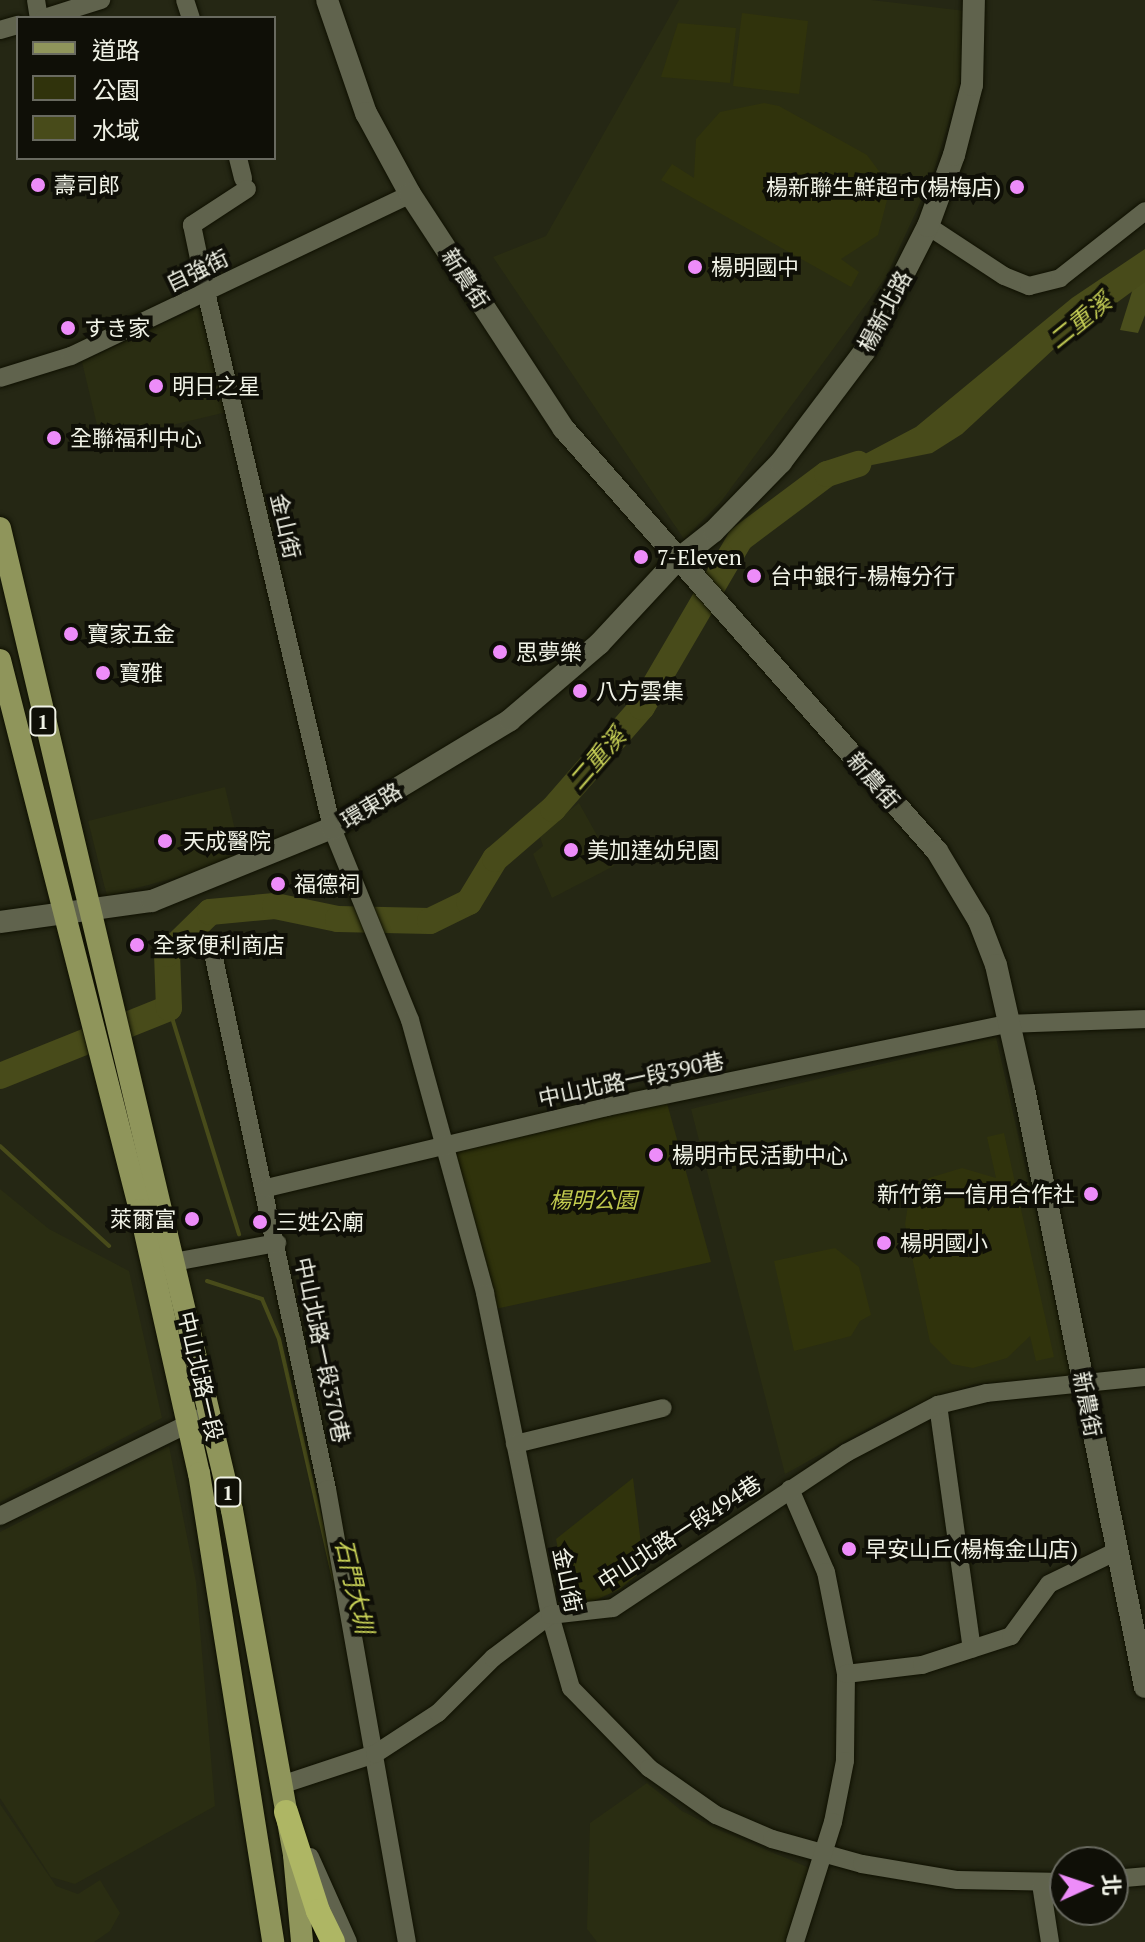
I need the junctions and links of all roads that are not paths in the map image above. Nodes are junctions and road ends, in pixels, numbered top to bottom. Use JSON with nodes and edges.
{"nodes":[{"id":1,"x":101,"y":0,"type":"edge"},
{"id":2,"x":327,"y":0,"type":"edge"},
{"id":3,"x":974,"y":0,"type":"edge"},
{"id":4,"x":48,"y":16,"type":"edge"},
{"id":5,"x":239,"y":160,"type":"edge"},
{"id":6,"x":410,"y":194,"type":"junction"},
{"id":7,"x":1145,"y":211,"type":"edge"},
{"id":8,"x":928,"y":226,"type":"junction"},
{"id":9,"x":206,"y":292,"type":"junction"},
{"id":10,"x":0,"y":378,"type":"edge"},
{"id":11,"x":0,"y":528,"type":"edge"},
{"id":12,"x":676,"y":561,"type":"junction"},
{"id":13,"x":0,"y":660,"type":"edge"},
{"id":14,"x":332,"y":828,"type":"junction"},
{"id":15,"x":91,"y":913,"type":"junction"},
{"id":16,"x":63,"y":916,"type":"junction"},
{"id":17,"x":0,"y":922,"type":"edge"},
{"id":18,"x":214,"y":958,"type":"dead end"},
{"id":19,"x":1145,"y":1019,"type":"edge"},
{"id":20,"x":1008,"y":1024,"type":"junction"},
{"id":21,"x":443,"y":1149,"type":"junction"},
{"id":22,"x":267,"y":1188,"type":"junction"},
{"id":23,"x":277,"y":1243,"type":"junction"},
{"id":24,"x":174,"y":1262,"type":"junction"},
{"id":25,"x":1145,"y":1377,"type":"edge"},
{"id":26,"x":1085,"y":1384,"type":"junction"},
{"id":27,"x":938,"y":1405,"type":"junction"},
{"id":28,"x":663,"y":1408,"type":"dead end"},
{"id":29,"x":211,"y":1416,"type":"junction"},
{"id":30,"x":187,"y":1420,"type":"junction"},
{"id":31,"x":515,"y":1444,"type":"junction"},
{"id":32,"x":790,"y":1489,"type":"junction"},
{"id":33,"x":0,"y":1516,"type":"edge"},
{"id":34,"x":1117,"y":1551,"type":"junction"},
{"id":35,"x":246,"y":1587,"type":"junction"},
{"id":36,"x":220,"y":1591,"type":"junction"},
{"id":37,"x":550,"y":1615,"type":"junction"},
{"id":38,"x":972,"y":1649,"type":"junction"},
{"id":39,"x":846,"y":1674,"type":"junction"},
{"id":40,"x":1145,"y":1687,"type":"edge"},
{"id":41,"x":370,"y":1756,"type":"junction"},
{"id":42,"x":281,"y":1785,"type":"junction"},
{"id":43,"x":286,"y":1812,"type":"junction"},
{"id":44,"x":824,"y":1855,"type":"junction"},
{"id":45,"x":1049,"y":1883,"type":"edge"},
{"id":46,"x":1041,"y":1884,"type":"junction"},
{"id":47,"x":273,"y":1942,"type":"edge"},
{"id":48,"x":302,"y":1942,"type":"edge"},
{"id":49,"x":333,"y":1942,"type":"edge"},
{"id":50,"x":348,"y":1942,"type":"edge"},
{"id":51,"x":407,"y":1942,"type":"edge"},
{"id":52,"x":795,"y":1942,"type":"edge"},
{"id":53,"x":1050,"y":1942,"type":"edge"}],
"edges":[{"from":1,"to":4,"type":"street"},
{"from":2,"to":6,"type":"street","name":"新農街"},
{"from":3,"to":8,"type":"street","name":"楊新北路"},
{"from":5,"to":9,"type":"street","name":"金山街"},
{"from":6,"to":9,"type":"street","name":"自強街"},
{"from":6,"to":12,"type":"street","name":"新農街"},
{"from":7,"to":8,"type":"street"},
{"from":8,"to":12,"type":"street","name":"楊新北路"},
{"from":9,"to":10,"type":"street","name":"自強街"},
{"from":9,"to":14,"type":"street","name":"金山街"},
{"from":11,"to":15,"type":"main road","number":"1"},
{"from":12,"to":14,"type":"street","name":"環東路"},
{"from":12,"to":20,"type":"street","name":"新農街"},
{"from":13,"to":16,"type":"main road","number":"1"},
{"from":14,"to":15,"type":"street","name":"環東路"},
{"from":14,"to":21,"type":"street","name":"金山街"},
{"from":15,"to":16,"type":"street","name":"環東路"},
{"from":15,"to":24,"type":"main road","name":"中山北路一段","number":"1"},
{"from":16,"to":17,"type":"street","name":"環東路"},
{"from":16,"to":30,"type":"main road","name":"中山北路一段","number":"1"},
{"from":18,"to":22,"type":"street","name":"中山北路一段370巷"},
{"from":19,"to":20,"type":"street","name":"中山北路一段390巷"},
{"from":20,"to":21,"type":"street","name":"中山北路一段390巷"},
{"from":20,"to":26,"type":"street","name":"新農街"},
{"from":21,"to":22,"type":"street","name":"中山北路一段390巷"},
{"from":21,"to":31,"type":"street","name":"金山街"},
{"from":22,"to":23,"type":"street","name":"中山北路一段370巷"},
{"from":23,"to":24,"type":"street"},
{"from":23,"to":41,"type":"street","name":"中山北路一段370巷"},
{"from":24,"to":29,"type":"main road","name":"中山北路一段","number":"1"},
{"from":25,"to":26,"type":"street","name":"中山北路一段494巷"},
{"from":26,"to":27,"type":"street","name":"中山北路一段494巷"},
{"from":26,"to":34,"type":"street","name":"新農街"},
{"from":27,"to":32,"type":"street","name":"中山北路一段494巷"},
{"from":27,"to":38,"type":"street"},
{"from":28,"to":31,"type":"street"},
{"from":29,"to":30,"type":"street"},
{"from":29,"to":35,"type":"main road","name":"中山北路一段","number":"1"},
{"from":30,"to":33,"type":"street"},
{"from":30,"to":36,"type":"main road","name":"中山北路一段","number":"1"},
{"from":31,"to":37,"type":"street","name":"金山街"},
{"from":32,"to":37,"type":"street","name":"中山北路一段494巷"},
{"from":32,"to":39,"type":"street"},
{"from":34,"to":38,"type":"street"},
{"from":34,"to":40,"type":"street","name":"新農街"},
{"from":35,"to":36,"type":"main road"},
{"from":35,"to":42,"type":"main road","name":"中山北路一段","number":"1"},
{"from":36,"to":47,"type":"main road","name":"中山北路一段","number":"1"},
{"from":37,"to":41,"type":"street"},
{"from":37,"to":44,"type":"street","name":"金山街"},
{"from":38,"to":39,"type":"street"},
{"from":39,"to":44,"type":"street"},
{"from":41,"to":42,"type":"street"},
{"from":41,"to":51,"type":"street","name":"中山北路一段370巷"},
{"from":42,"to":43,"type":"main road","name":"中山北路一段","number":"1"},
{"from":43,"to":48,"type":"main road","name":"中山北路一段","number":"1"},
{"from":43,"to":49,"type":"highway"},
{"from":43,"to":50,"type":"street"},
{"from":44,"to":46,"type":"street","name":"金山街"},
{"from":44,"to":52,"type":"street"},
{"from":45,"to":46,"type":"street","name":"金山街"},
{"from":46,"to":53,"type":"street"}]}
